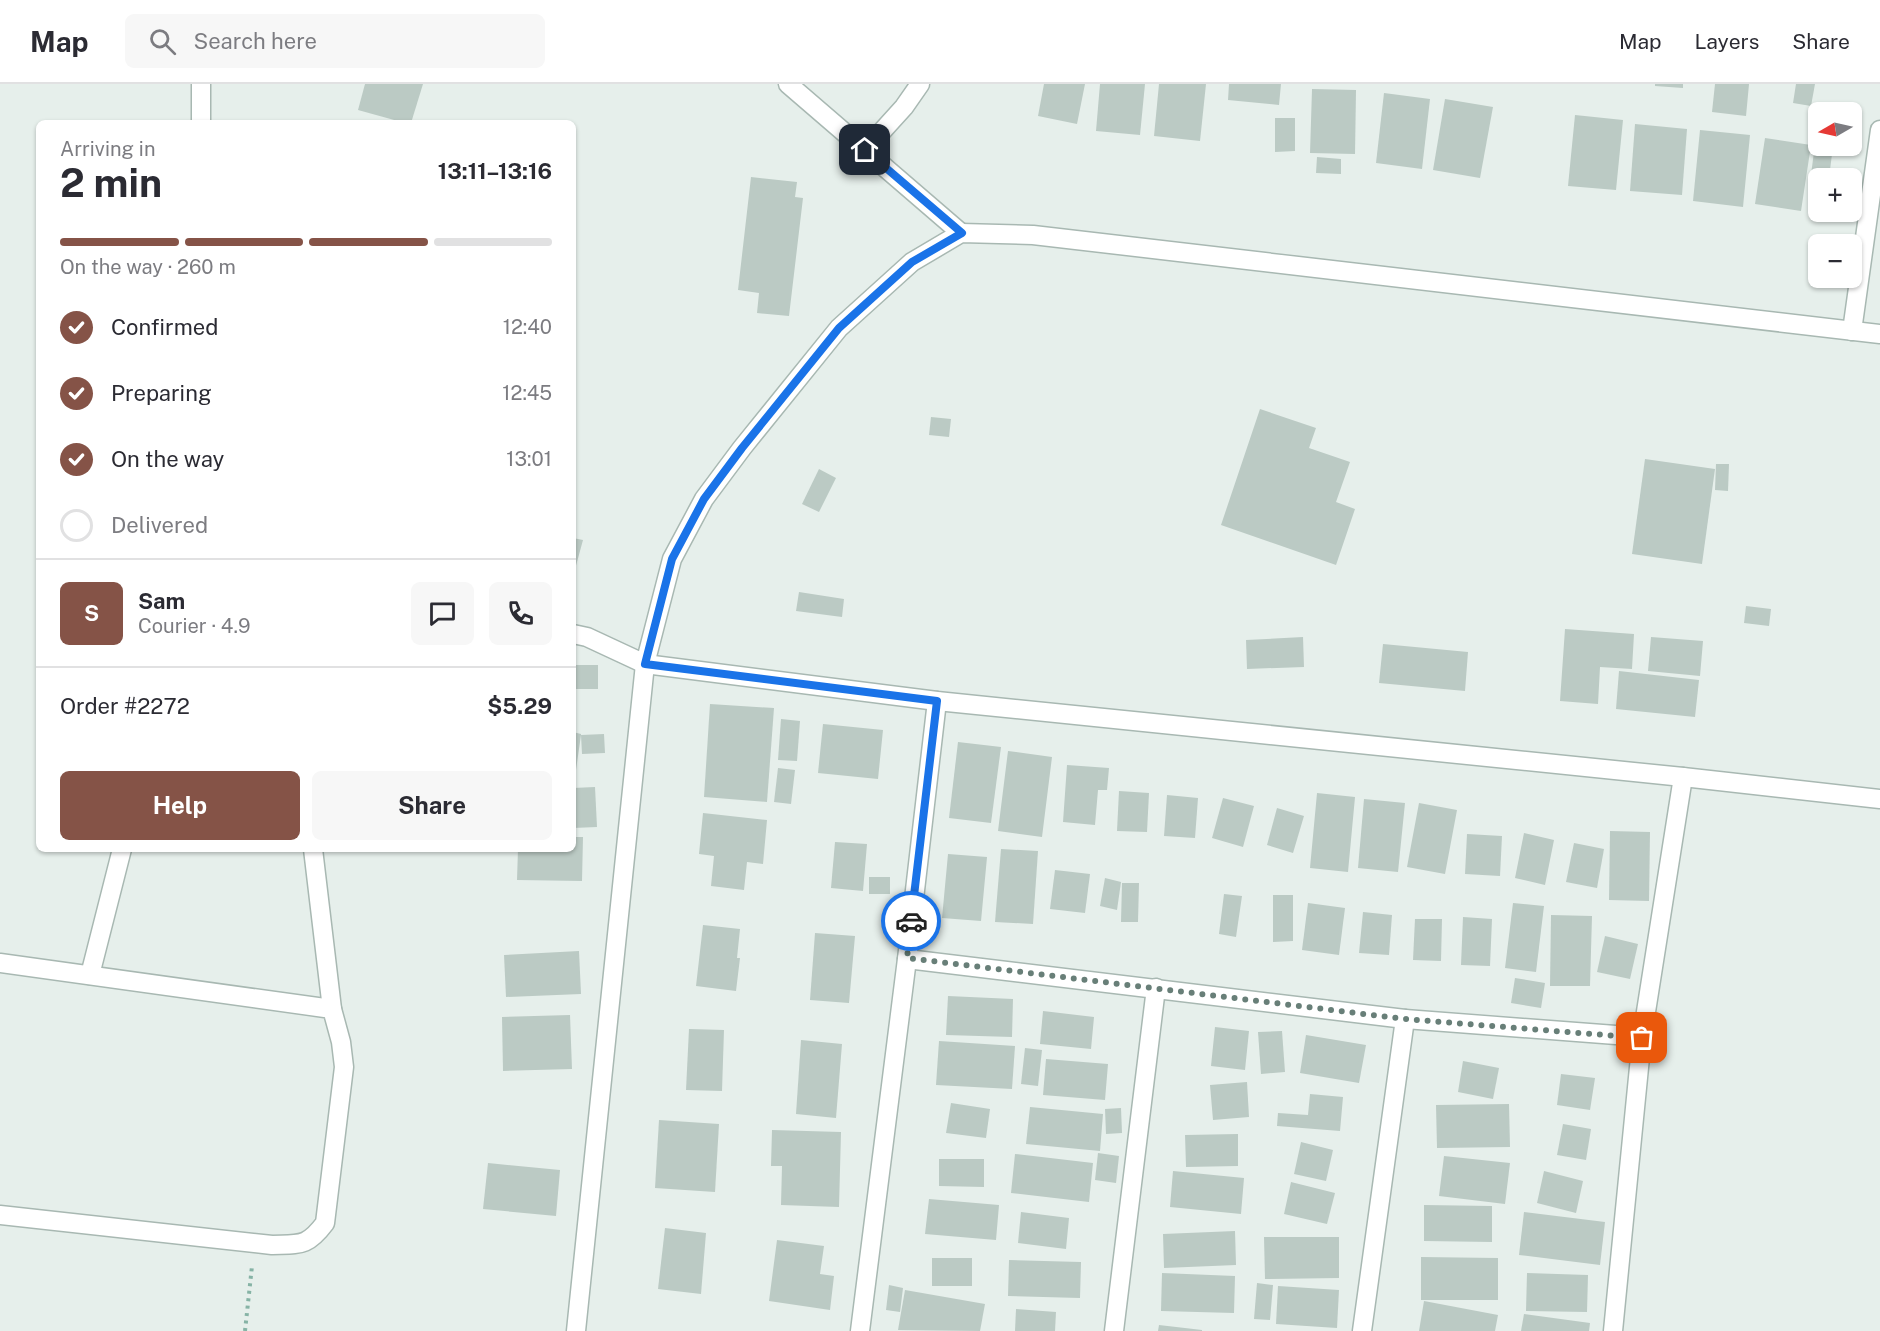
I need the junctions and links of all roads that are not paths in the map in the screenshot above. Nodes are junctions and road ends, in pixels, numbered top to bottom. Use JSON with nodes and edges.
{"nodes":[{"id":1,"x":201,"y":84,"type":"edge"},
{"id":2,"x":788,"y":84,"type":"edge"},
{"id":3,"x":920,"y":84,"type":"edge"},
{"id":4,"x":201,"y":120,"type":"edge"},
{"id":5,"x":1880,"y":126,"type":"edge"},
{"id":6,"x":865,"y":150,"type":"junction"},
{"id":7,"x":962,"y":233,"type":"junction"},
{"id":8,"x":1852,"y":331,"type":"junction"},
{"id":9,"x":1880,"y":334,"type":"edge"},
{"id":10,"x":576,"y":635,"type":"edge"},
{"id":11,"x":645,"y":664,"type":"junction"},
{"id":12,"x":937,"y":701,"type":"junction"},
{"id":13,"x":1683,"y":777,"type":"junction"},
{"id":14,"x":1880,"y":799,"type":"edge"},
{"id":15,"x":121,"y":852,"type":"edge"},
{"id":16,"x":313,"y":852,"type":"edge"},
{"id":17,"x":907,"y":958,"type":"junction"},
{"id":18,"x":0,"y":963,"type":"edge"},
{"id":19,"x":90,"y":975,"type":"junction"},
{"id":20,"x":1156,"y":988,"type":"junction"},
{"id":21,"x":332,"y":1009,"type":"junction"},
{"id":22,"x":1405,"y":1019,"type":"junction"},
{"id":23,"x":1642,"y":1038,"type":"junction"},
{"id":24,"x":0,"y":1215,"type":"edge"},
{"id":25,"x":576,"y":1331,"type":"edge"},
{"id":26,"x":860,"y":1331,"type":"edge"},
{"id":27,"x":1114,"y":1331,"type":"edge"},
{"id":28,"x":1362,"y":1331,"type":"edge"},
{"id":29,"x":1613,"y":1331,"type":"edge"}],
"edges":[{"from":1,"to":4,"type":"street"},
{"from":2,"to":6,"type":"street"},
{"from":3,"to":6,"type":"street"},
{"from":5,"to":8,"type":"street"},
{"from":6,"to":7,"type":"street"},
{"from":7,"to":8,"type":"street"},
{"from":7,"to":11,"type":"street"},
{"from":8,"to":9,"type":"street"},
{"from":10,"to":11,"type":"street"},
{"from":11,"to":12,"type":"street"},
{"from":11,"to":25,"type":"street"},
{"from":12,"to":13,"type":"street"},
{"from":12,"to":17,"type":"street"},
{"from":13,"to":14,"type":"street"},
{"from":13,"to":23,"type":"street"},
{"from":15,"to":19,"type":"street"},
{"from":16,"to":21,"type":"street"},
{"from":17,"to":20,"type":"street"},
{"from":17,"to":26,"type":"street"},
{"from":18,"to":19,"type":"street"},
{"from":19,"to":21,"type":"street"},
{"from":20,"to":22,"type":"street"},
{"from":20,"to":27,"type":"street"},
{"from":21,"to":24,"type":"street"},
{"from":22,"to":23,"type":"street"},
{"from":22,"to":28,"type":"street"},
{"from":23,"to":29,"type":"street"}]}
